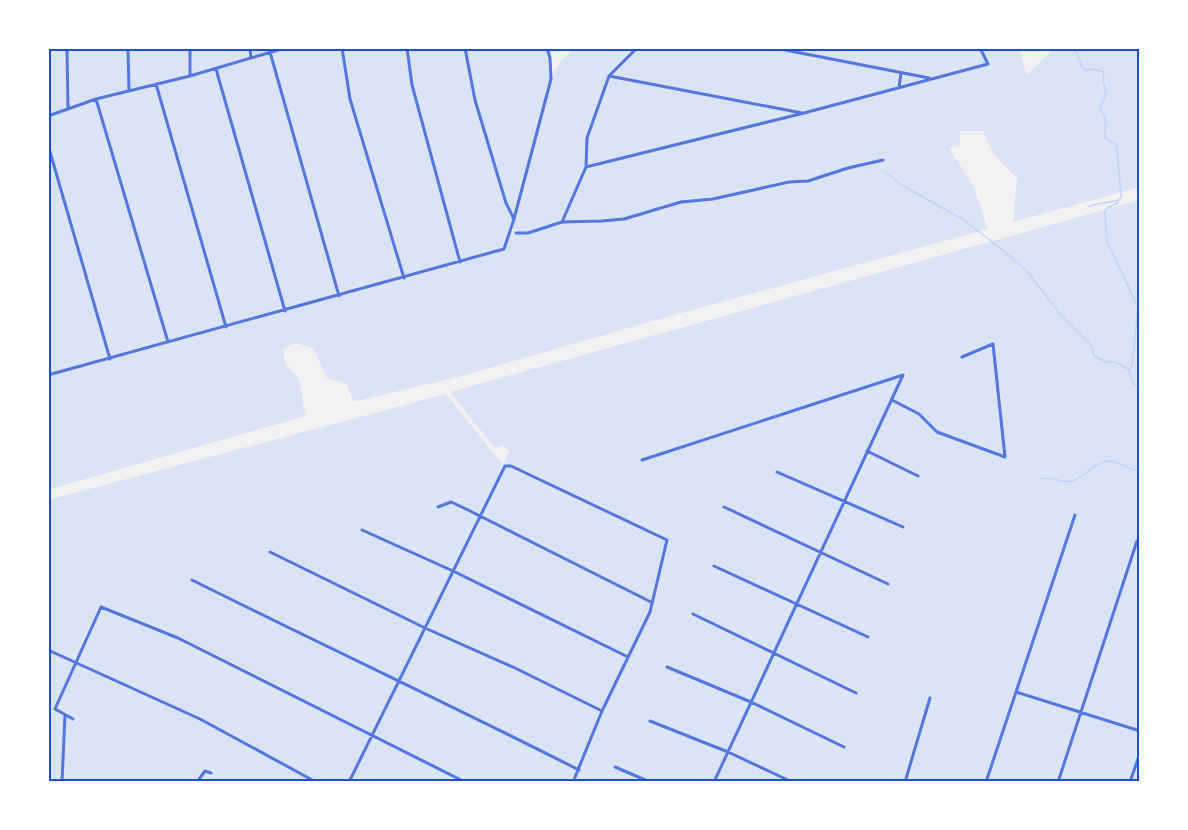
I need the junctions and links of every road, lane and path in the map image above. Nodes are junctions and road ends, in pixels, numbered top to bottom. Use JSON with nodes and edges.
{"nodes":[{"id":1,"x":67,"y":48,"type":"edge"},
{"id":2,"x":128,"y":48,"type":"edge"},
{"id":3,"x":190,"y":48,"type":"edge"},
{"id":4,"x":250,"y":48,"type":"edge"},
{"id":5,"x":285,"y":48,"type":"edge"},
{"id":6,"x":342,"y":48,"type":"edge"},
{"id":7,"x":407,"y":48,"type":"edge"},
{"id":8,"x":465,"y":48,"type":"edge"},
{"id":9,"x":547,"y":48,"type":"edge"},
{"id":10,"x":637,"y":48,"type":"edge"},
{"id":11,"x":775,"y":48,"type":"edge"},
{"id":12,"x":980,"y":48,"type":"edge"},
{"id":13,"x":270,"y":52,"type":"junction"},
{"id":14,"x":250,"y":59,"type":"junction"},
{"id":15,"x":216,"y":69,"type":"junction"},
{"id":16,"x":901,"y":72,"type":"junction"},
{"id":17,"x":190,"y":76,"type":"junction"},
{"id":18,"x":609,"y":76,"type":"junction"},
{"id":19,"x":933,"y":79,"type":"junction"},
{"id":20,"x":156,"y":84,"type":"junction"},
{"id":21,"x":900,"y":87,"type":"junction"},
{"id":22,"x":129,"y":92,"type":"junction"},
{"id":23,"x":96,"y":99,"type":"junction"},
{"id":24,"x":68,"y":110,"type":"junction"},
{"id":25,"x":804,"y":113,"type":"junction"},
{"id":26,"x":48,"y":116,"type":"edge"},
{"id":27,"x":48,"y":145,"type":"edge"},
{"id":28,"x":883,"y":160,"type":"dead end"},
{"id":29,"x":586,"y":167,"type":"junction"},
{"id":30,"x":514,"y":219,"type":"junction"},
{"id":31,"x":562,"y":222,"type":"junction"},
{"id":32,"x":516,"y":233,"type":"dead end"},
{"id":33,"x":460,"y":262,"type":"junction"},
{"id":34,"x":404,"y":278,"type":"junction"},
{"id":35,"x":339,"y":296,"type":"junction"},
{"id":36,"x":285,"y":311,"type":"junction"},
{"id":37,"x":226,"y":327,"type":"junction"},
{"id":38,"x":168,"y":343,"type":"junction"},
{"id":39,"x":962,"y":357,"type":"dead end"},
{"id":40,"x":110,"y":359,"type":"junction"},
{"id":41,"x":48,"y":366,"type":"edge"},
{"id":42,"x":49,"y":375,"type":"edge"},
{"id":43,"x":892,"y":400,"type":"junction"},
{"id":44,"x":867,"y":451,"type":"junction"},
{"id":45,"x":642,"y":460,"type":"dead end"},
{"id":46,"x":777,"y":472,"type":"dead end"},
{"id":47,"x":918,"y":476,"type":"dead end"},
{"id":48,"x":844,"y":502,"type":"junction"},
{"id":49,"x":438,"y":507,"type":"dead end"},
{"id":50,"x":724,"y":507,"type":"dead end"},
{"id":51,"x":1075,"y":515,"type":"dead end"},
{"id":52,"x":480,"y":516,"type":"junction"},
{"id":53,"x":903,"y":527,"type":"dead end"},
{"id":54,"x":362,"y":530,"type":"dead end"},
{"id":55,"x":1137,"y":541,"type":"dead end"},
{"id":56,"x":270,"y":552,"type":"dead end"},
{"id":57,"x":820,"y":553,"type":"junction"},
{"id":58,"x":714,"y":566,"type":"dead end"},
{"id":59,"x":453,"y":572,"type":"junction"},
{"id":60,"x":192,"y":580,"type":"dead end"},
{"id":61,"x":888,"y":584,"type":"dead end"},
{"id":62,"x":651,"y":602,"type":"junction"},
{"id":63,"x":797,"y":604,"type":"junction"},
{"id":64,"x":693,"y":614,"type":"dead end"},
{"id":65,"x":425,"y":628,"type":"junction"},
{"id":66,"x":868,"y":637,"type":"dead end"},
{"id":67,"x":48,"y":650,"type":"edge"},
{"id":68,"x":774,"y":653,"type":"junction"},
{"id":69,"x":628,"y":657,"type":"junction"},
{"id":70,"x":76,"y":661,"type":"junction"},
{"id":71,"x":667,"y":667,"type":"dead end"},
{"id":72,"x":399,"y":683,"type":"junction"},
{"id":73,"x":1016,"y":692,"type":"junction"},
{"id":74,"x":856,"y":693,"type":"dead end"},
{"id":75,"x":930,"y":698,"type":"dead end"},
{"id":76,"x":751,"y":702,"type":"junction"},
{"id":77,"x":602,"y":711,"type":"junction"},
{"id":78,"x":1082,"y":713,"type":"junction"},
{"id":79,"x":65,"y":714,"type":"junction"},
{"id":80,"x":73,"y":719,"type":"dead end"},
{"id":81,"x":650,"y":721,"type":"dead end"},
{"id":82,"x":1140,"y":731,"type":"edge"},
{"id":83,"x":371,"y":736,"type":"junction"},
{"id":84,"x":844,"y":747,"type":"dead end"},
{"id":85,"x":728,"y":752,"type":"junction"},
{"id":86,"x":1140,"y":753,"type":"edge"},
{"id":87,"x":615,"y":767,"type":"dead end"},
{"id":88,"x":579,"y":770,"type":"junction"},
{"id":89,"x":211,"y":773,"type":"dead end"},
{"id":90,"x":62,"y":782,"type":"edge"},
{"id":91,"x":197,"y":782,"type":"edge"},
{"id":92,"x":316,"y":782,"type":"edge"},
{"id":93,"x":349,"y":782,"type":"edge"},
{"id":94,"x":465,"y":782,"type":"edge"},
{"id":95,"x":573,"y":782,"type":"edge"},
{"id":96,"x":650,"y":782,"type":"edge"},
{"id":97,"x":714,"y":782,"type":"edge"},
{"id":98,"x":792,"y":782,"type":"edge"},
{"id":99,"x":905,"y":782,"type":"edge"},
{"id":100,"x":986,"y":782,"type":"edge"},
{"id":101,"x":1058,"y":782,"type":"edge"},
{"id":102,"x":1130,"y":782,"type":"edge"}],
"edges":[{"from":1,"to":24,"type":"street"},
{"from":2,"to":22,"type":"street"},
{"from":3,"to":17,"type":"street"},
{"from":4,"to":14,"type":"street"},
{"from":5,"to":13,"type":"street"},
{"from":6,"to":34,"type":"street"},
{"from":7,"to":33,"type":"street"},
{"from":8,"to":30,"type":"street"},
{"from":9,"to":30,"type":"street"},
{"from":10,"to":18,"type":"street"},
{"from":11,"to":16,"type":"street"},
{"from":12,"to":19,"type":"street"},
{"from":13,"to":14,"type":"street"},
{"from":13,"to":35,"type":"street"},
{"from":14,"to":15,"type":"street"},
{"from":15,"to":17,"type":"street"},
{"from":15,"to":36,"type":"street"},
{"from":16,"to":19,"type":"street"},
{"from":16,"to":21,"type":"street"},
{"from":17,"to":20,"type":"street"},
{"from":18,"to":25,"type":"street"},
{"from":18,"to":29,"type":"street"},
{"from":19,"to":21,"type":"street"},
{"from":20,"to":22,"type":"street"},
{"from":20,"to":37,"type":"street"},
{"from":21,"to":25,"type":"street"},
{"from":22,"to":23,"type":"street"},
{"from":23,"to":24,"type":"street"},
{"from":23,"to":38,"type":"street"},
{"from":24,"to":26,"type":"street"},
{"from":25,"to":29,"type":"street"},
{"from":27,"to":40,"type":"street"},
{"from":28,"to":31,"type":"street"},
{"from":29,"to":31,"type":"street"},
{"from":30,"to":33,"type":"street"},
{"from":31,"to":32,"type":"street"},
{"from":33,"to":34,"type":"street"},
{"from":34,"to":35,"type":"street"},
{"from":35,"to":36,"type":"street"},
{"from":36,"to":37,"type":"street"},
{"from":37,"to":38,"type":"street"},
{"from":38,"to":40,"type":"street"},
{"from":39,"to":43,"type":"street"},
{"from":40,"to":42,"type":"street"},
{"from":41,"to":42,"type":"street"},
{"from":43,"to":44,"type":"street"},
{"from":43,"to":45,"type":"street"},
{"from":44,"to":47,"type":"street"},
{"from":44,"to":48,"type":"street"},
{"from":46,"to":48,"type":"street"},
{"from":48,"to":53,"type":"street"},
{"from":48,"to":57,"type":"street"},
{"from":49,"to":52,"type":"street"},
{"from":50,"to":57,"type":"street"},
{"from":51,"to":73,"type":"street"},
{"from":52,"to":59,"type":"street"},
{"from":52,"to":62,"type":"street"},
{"from":52,"to":62,"type":"street"},
{"from":54,"to":59,"type":"street"},
{"from":55,"to":78,"type":"street"},
{"from":56,"to":65,"type":"street"},
{"from":57,"to":61,"type":"street"},
{"from":57,"to":63,"type":"street"},
{"from":58,"to":63,"type":"street"},
{"from":59,"to":65,"type":"street"},
{"from":59,"to":69,"type":"street"},
{"from":60,"to":72,"type":"street"},
{"from":62,"to":69,"type":"street"},
{"from":63,"to":66,"type":"street"},
{"from":63,"to":68,"type":"street"},
{"from":64,"to":68,"type":"street"},
{"from":65,"to":72,"type":"street"},
{"from":65,"to":77,"type":"street"},
{"from":67,"to":70,"type":"street"},
{"from":68,"to":74,"type":"street"},
{"from":68,"to":76,"type":"street"},
{"from":69,"to":77,"type":"street"},
{"from":70,"to":79,"type":"street"},
{"from":70,"to":83,"type":"street"},
{"from":70,"to":92,"type":"street"},
{"from":71,"to":76,"type":"street"},
{"from":72,"to":83,"type":"street"},
{"from":72,"to":88,"type":"street"},
{"from":73,"to":78,"type":"street"},
{"from":73,"to":100,"type":"street"},
{"from":75,"to":99,"type":"street"},
{"from":76,"to":84,"type":"street"},
{"from":76,"to":85,"type":"street"},
{"from":77,"to":88,"type":"street"},
{"from":78,"to":82,"type":"street"},
{"from":78,"to":101,"type":"street"},
{"from":79,"to":80,"type":"street"},
{"from":79,"to":90,"type":"street"},
{"from":81,"to":85,"type":"street"},
{"from":83,"to":93,"type":"street"},
{"from":83,"to":94,"type":"street"},
{"from":85,"to":97,"type":"street"},
{"from":85,"to":98,"type":"street"},
{"from":86,"to":102,"type":"street"},
{"from":87,"to":96,"type":"street"},
{"from":88,"to":95,"type":"street"},
{"from":89,"to":91,"type":"street"}]}
